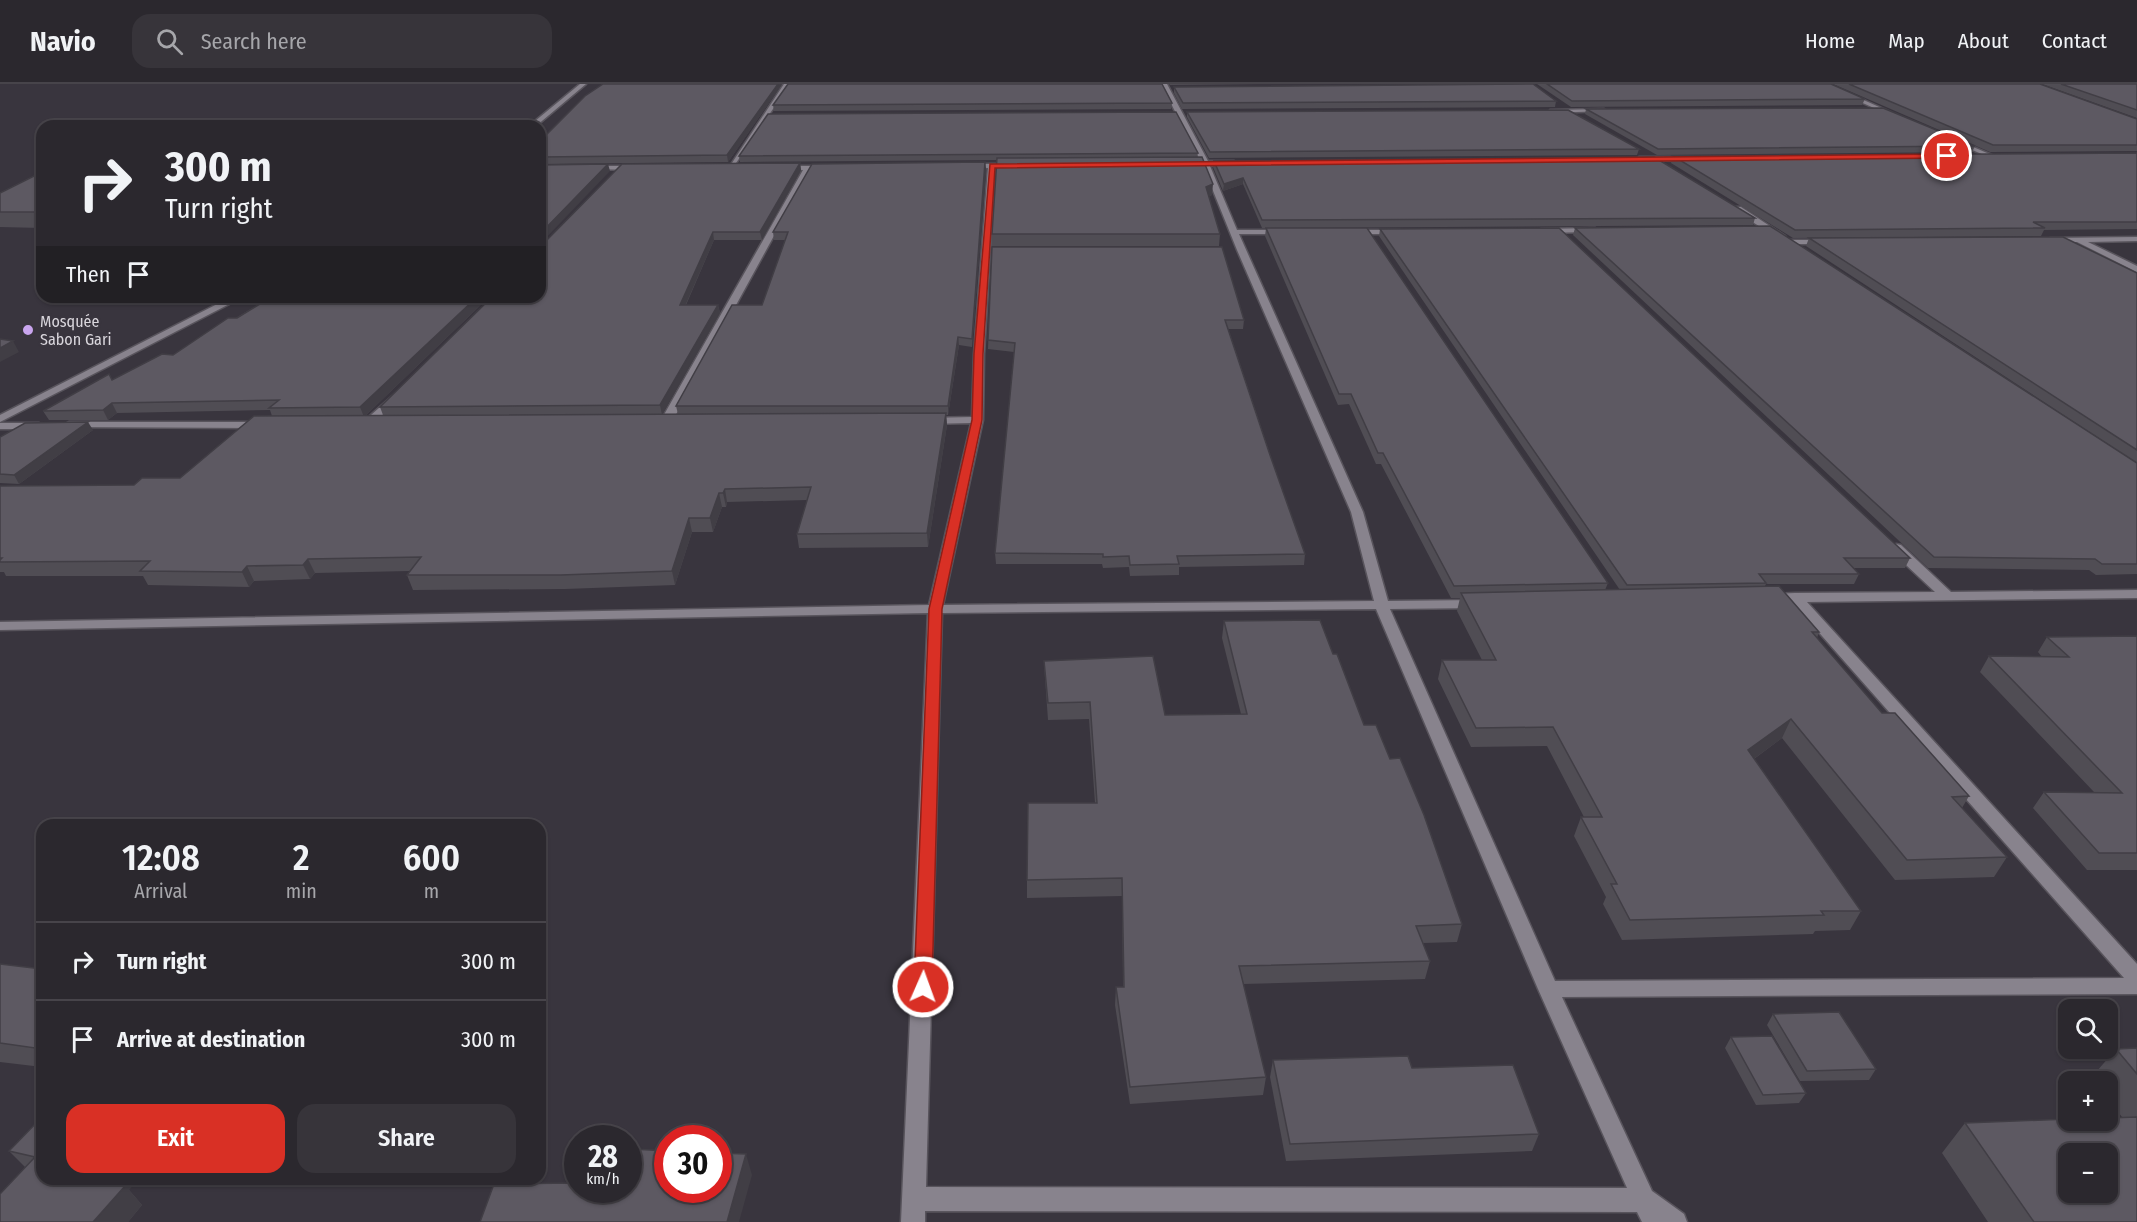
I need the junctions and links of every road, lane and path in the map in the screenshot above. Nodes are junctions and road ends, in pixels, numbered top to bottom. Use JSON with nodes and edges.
{"nodes":[{"id":1,"x":583,"y":84,"type":"edge"},
{"id":2,"x":788,"y":84,"type":"edge"},
{"id":3,"x":1823,"y":84,"type":"edge"},
{"id":4,"x":1165,"y":86,"type":"edge"},
{"id":5,"x":1177,"y":88,"type":"edge"},
{"id":6,"x":1551,"y":99,"type":"edge"},
{"id":7,"x":1856,"y":109,"type":"edge"},
{"id":8,"x":1880,"y":109,"type":"junction"},
{"id":9,"x":1569,"y":111,"type":"junction"},
{"id":10,"x":1617,"y":111,"type":"edge"},
{"id":11,"x":1546,"y":112,"type":"edge"},
{"id":12,"x":1167,"y":113,"type":"edge"},
{"id":13,"x":1179,"y":113,"type":"junction"},
{"id":14,"x":1191,"y":113,"type":"edge"},
{"id":15,"x":766,"y":115,"type":"junction"},
{"id":16,"x":778,"y":115,"type":"edge"},
{"id":17,"x":1900,"y":117,"type":"edge"},
{"id":18,"x":539,"y":120,"type":"edge"},
{"id":19,"x":1588,"y":122,"type":"edge"},
{"id":20,"x":1951,"y":139,"type":"edge"},
{"id":21,"x":1636,"y":149,"type":"edge"},
{"id":22,"x":1968,"y":156,"type":"edge"},
{"id":23,"x":1992,"y":156,"type":"junction"},
{"id":24,"x":2003,"y":156,"type":"edge"},
{"id":25,"x":1655,"y":159,"type":"junction"},
{"id":26,"x":1701,"y":159,"type":"edge"},
{"id":27,"x":1631,"y":160,"type":"edge"},
{"id":28,"x":1241,"y":163,"type":"edge"},
{"id":29,"x":1182,"y":164,"type":"edge"},
{"id":30,"x":1206,"y":164,"type":"junction"},
{"id":31,"x":1028,"y":165,"type":"edge"},
{"id":32,"x":958,"y":166,"type":"edge"},
{"id":33,"x":992,"y":166,"type":"junction"},
{"id":34,"x":843,"y":167,"type":"edge"},
{"id":35,"x":586,"y":168,"type":"edge"},
{"id":36,"x":620,"y":168,"type":"junction"},
{"id":37,"x":642,"y":168,"type":"edge"},
{"id":38,"x":719,"y":168,"type":"edge"},
{"id":39,"x":730,"y":168,"type":"junction"},
{"id":40,"x":741,"y":168,"type":"edge"},
{"id":41,"x":775,"y":168,"type":"edge"},
{"id":42,"x":808,"y":168,"type":"junction"},
{"id":43,"x":1674,"y":171,"type":"edge"},
{"id":44,"x":612,"y":177,"type":"edge"},
{"id":45,"x":1732,"y":206,"type":"edge"},
{"id":46,"x":1770,"y":229,"type":"junction"},
{"id":47,"x":1607,"y":230,"type":"edge"},
{"id":48,"x":1747,"y":230,"type":"edge"},
{"id":49,"x":1536,"y":231,"type":"edge"},
{"id":50,"x":1235,"y":232,"type":"junction"},
{"id":51,"x":1291,"y":232,"type":"edge"},
{"id":52,"x":1336,"y":232,"type":"edge"},
{"id":53,"x":1405,"y":232,"type":"edge"},
{"id":54,"x":2137,"y":239,"type":"edge"},
{"id":55,"x":2040,"y":240,"type":"edge"},
{"id":56,"x":2076,"y":240,"type":"junction"},
{"id":57,"x":1791,"y":242,"type":"junction"},
{"id":58,"x":1838,"y":242,"type":"edge"},
{"id":59,"x":1229,"y":250,"type":"dead end"},
{"id":60,"x":1241,"y":250,"type":"junction"},
{"id":61,"x":1810,"y":255,"type":"edge"},
{"id":62,"x":2137,"y":268,"type":"edge"},
{"id":63,"x":225,"y":303,"type":"edge"},
{"id":64,"x":407,"y":385,"type":"edge"},
{"id":65,"x":0,"y":419,"type":"edge"},
{"id":66,"x":667,"y":420,"type":"edge"},
{"id":67,"x":977,"y":420,"type":"junction"},
{"id":68,"x":918,"y":421,"type":"edge"},
{"id":69,"x":390,"y":424,"type":"edge"},
{"id":70,"x":272,"y":425,"type":"edge"},
{"id":71,"x":0,"y":426,"type":"edge"},
{"id":72,"x":1887,"y":539,"type":"edge"},
{"id":73,"x":2137,"y":594,"type":"edge"},
{"id":74,"x":1947,"y":596,"type":"junction"},
{"id":75,"x":1795,"y":597,"type":"junction"},
{"id":76,"x":1748,"y":598,"type":"edge"},
{"id":77,"x":1488,"y":604,"type":"edge"},
{"id":78,"x":1382,"y":606,"type":"junction"},
{"id":79,"x":935,"y":609,"type":"junction"},
{"id":80,"x":0,"y":626,"type":"edge"},
{"id":81,"x":2137,"y":978,"type":"edge"},
{"id":82,"x":2137,"y":986,"type":"edge"},
{"id":83,"x":1548,"y":989,"type":"junction"},
{"id":84,"x":915,"y":1210,"type":"edge"},
{"id":85,"x":1650,"y":1211,"type":"edge"},
{"id":86,"x":1676,"y":1222,"type":"edge"}],
"edges":[{"from":1,"to":18,"type":"street"},
{"from":2,"to":15,"type":"street"},
{"from":3,"to":8,"type":"street"},
{"from":4,"to":5,"type":"street"},
{"from":4,"to":13,"type":"street"},
{"from":6,"to":9,"type":"street"},
{"from":7,"to":8,"type":"street"},
{"from":8,"to":17,"type":"street"},
{"from":9,"to":10,"type":"street"},
{"from":9,"to":11,"type":"street"},
{"from":9,"to":19,"type":"street"},
{"from":12,"to":13,"type":"street"},
{"from":13,"to":14,"type":"street"},
{"from":13,"to":30,"type":"street"},
{"from":15,"to":16,"type":"street"},
{"from":15,"to":39,"type":"street"},
{"from":20,"to":23,"type":"street"},
{"from":21,"to":25,"type":"street"},
{"from":22,"to":23,"type":"street"},
{"from":23,"to":24,"type":"street"},
{"from":25,"to":26,"type":"street"},
{"from":25,"to":27,"type":"street"},
{"from":25,"to":43,"type":"street"},
{"from":28,"to":30,"type":"street"},
{"from":29,"to":30,"type":"street"},
{"from":30,"to":50,"type":"street"},
{"from":31,"to":33,"type":"street"},
{"from":32,"to":33,"type":"street"},
{"from":33,"to":67,"type":"street"},
{"from":34,"to":42,"type":"street"},
{"from":35,"to":36,"type":"street"},
{"from":36,"to":37,"type":"street"},
{"from":36,"to":44,"type":"street"},
{"from":38,"to":39,"type":"street"},
{"from":39,"to":40,"type":"street"},
{"from":41,"to":42,"type":"street"},
{"from":42,"to":66,"type":"street"},
{"from":45,"to":46,"type":"street"},
{"from":46,"to":48,"type":"street"},
{"from":46,"to":57,"type":"street"},
{"from":47,"to":49,"type":"street"},
{"from":50,"to":51,"type":"street"},
{"from":50,"to":60,"type":"street"},
{"from":52,"to":53,"type":"street"},
{"from":54,"to":56,"type":"street"},
{"from":55,"to":56,"type":"street"},
{"from":56,"to":62,"type":"street"},
{"from":57,"to":58,"type":"street"},
{"from":57,"to":61,"type":"street"},
{"from":59,"to":60,"type":"street"},
{"from":60,"to":78,"type":"street"},
{"from":63,"to":65,"type":"street"},
{"from":64,"to":69,"type":"street"},
{"from":67,"to":68,"type":"street"},
{"from":67,"to":79,"type":"street"},
{"from":70,"to":71,"type":"street"},
{"from":72,"to":74,"type":"street"},
{"from":73,"to":74,"type":"street"},
{"from":74,"to":75,"type":"street"},
{"from":75,"to":76,"type":"street"},
{"from":75,"to":81,"type":"street"},
{"from":77,"to":78,"type":"street"},
{"from":78,"to":79,"type":"street"},
{"from":78,"to":83,"type":"street"},
{"from":79,"to":80,"type":"street"},
{"from":79,"to":84,"type":"street"},
{"from":82,"to":83,"type":"street"},
{"from":83,"to":85,"type":"street"},
{"from":84,"to":85,"type":"street"},
{"from":85,"to":86,"type":"street"}]}
